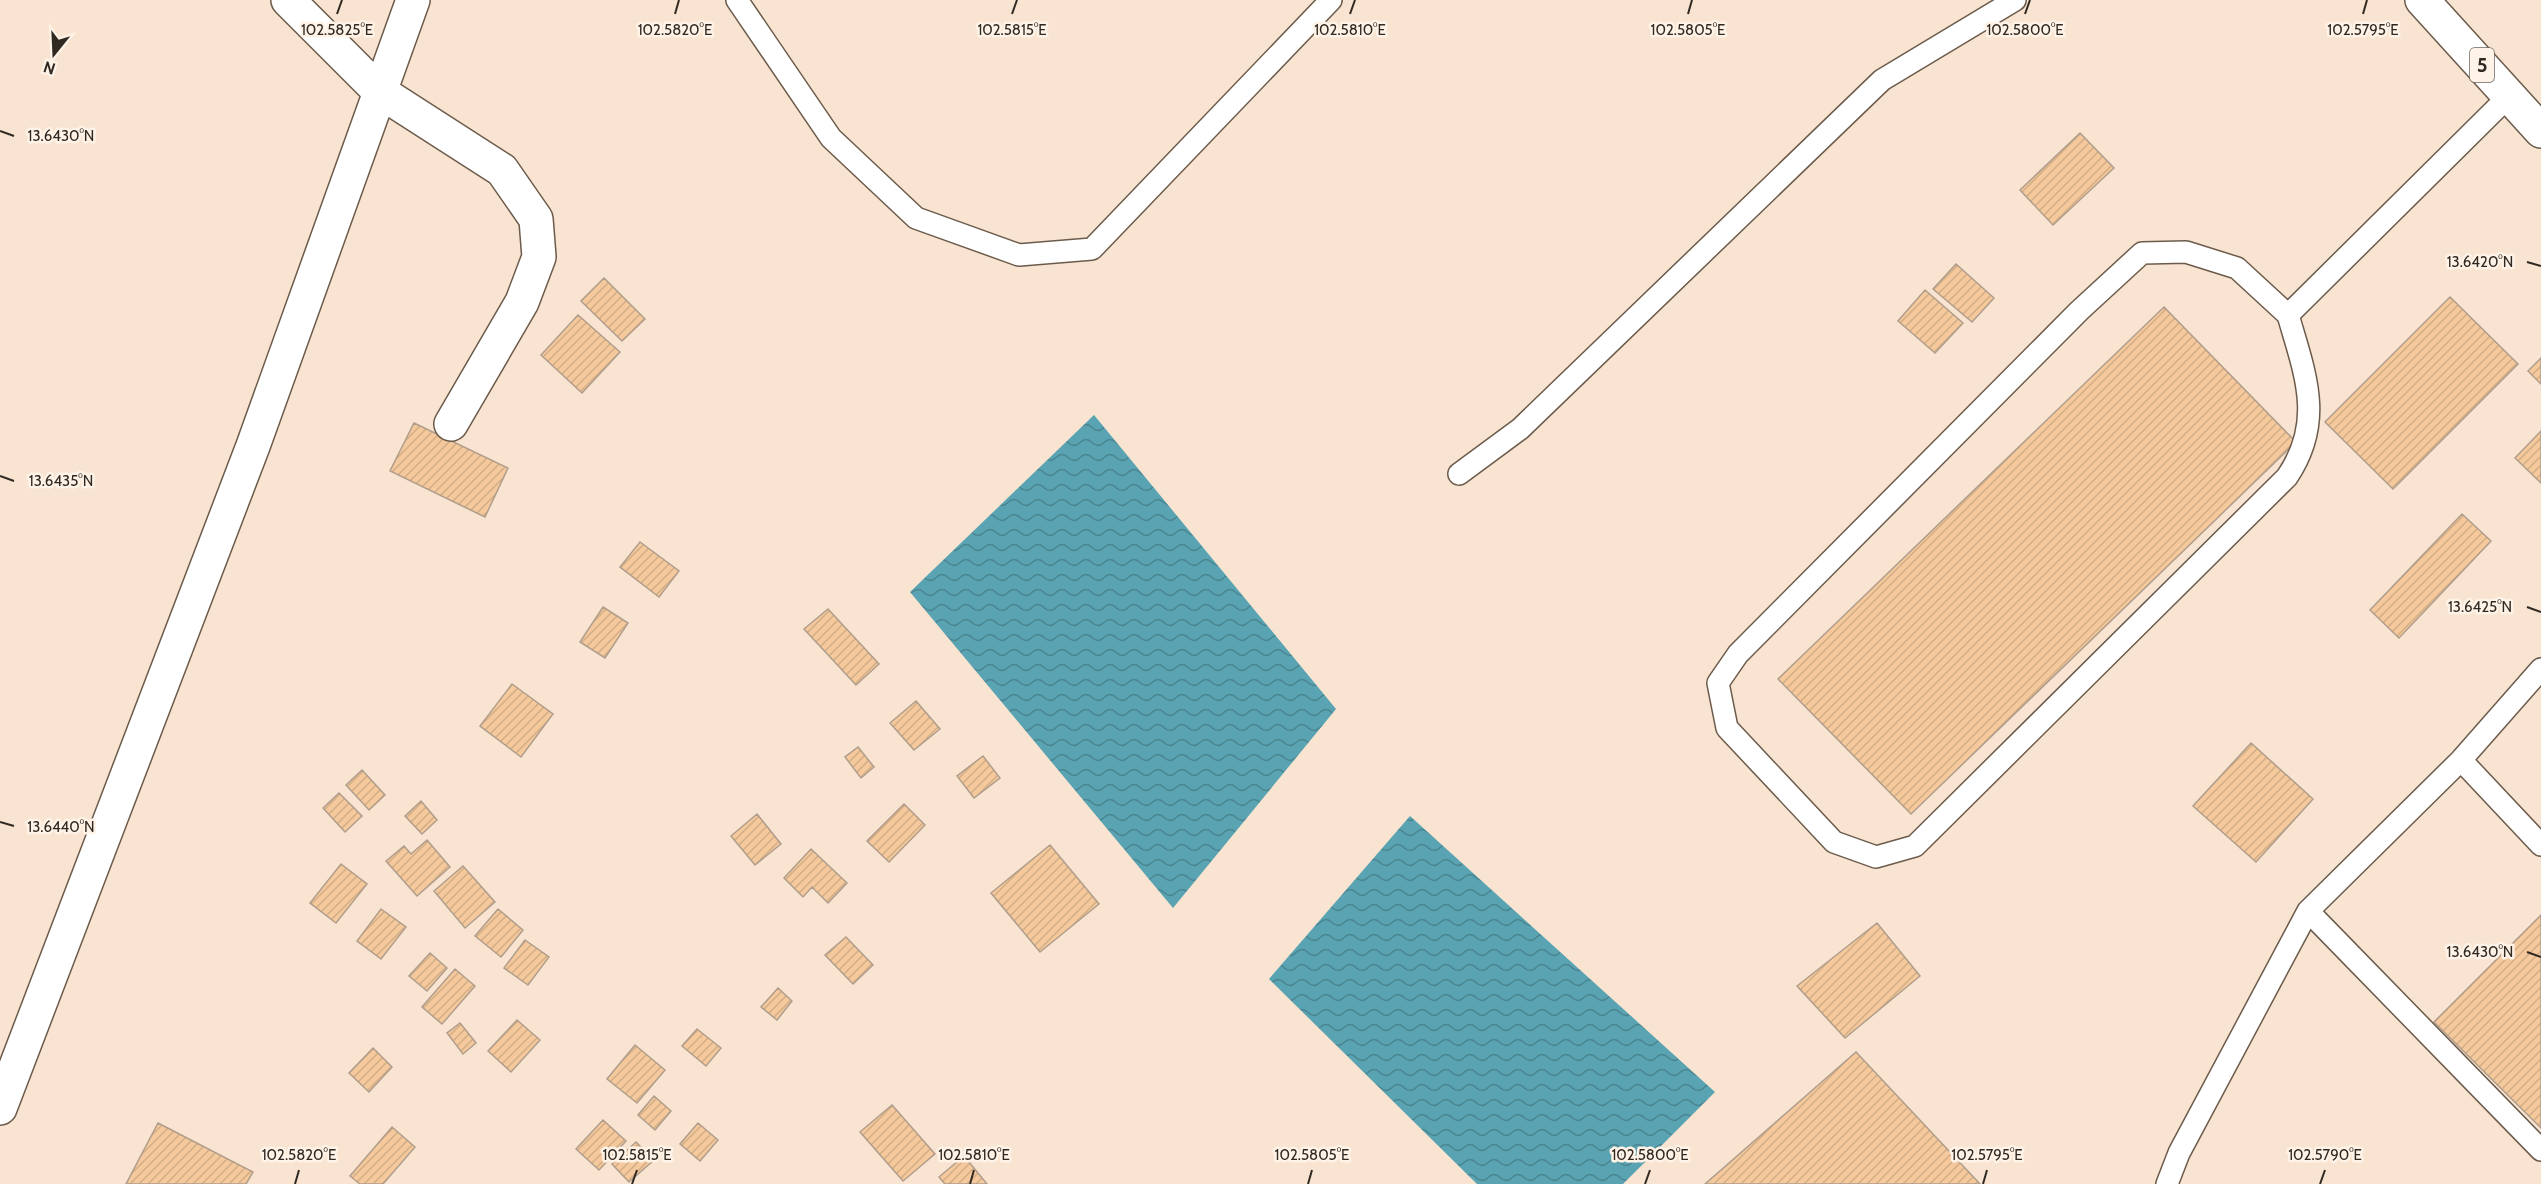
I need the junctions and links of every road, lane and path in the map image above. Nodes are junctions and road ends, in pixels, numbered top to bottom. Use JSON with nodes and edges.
{"nodes":[{"id":1,"x":288,"y":0,"type":"edge"},
{"id":2,"x":413,"y":0,"type":"edge"},
{"id":3,"x":737,"y":0,"type":"edge"},
{"id":4,"x":1331,"y":0,"type":"edge"},
{"id":5,"x":2015,"y":0,"type":"edge"},
{"id":6,"x":2422,"y":0,"type":"edge"},
{"id":7,"x":379,"y":91,"type":"junction"},
{"id":8,"x":2509,"y":96,"type":"junction"},
{"id":9,"x":2541,"y":131,"type":"edge"},
{"id":10,"x":2288,"y":315,"type":"junction"},
{"id":11,"x":451,"y":424,"type":"dead end"},
{"id":12,"x":1459,"y":474,"type":"dead end"},
{"id":13,"x":2541,"y":669,"type":"edge"},
{"id":14,"x":2462,"y":760,"type":"junction"},
{"id":15,"x":2541,"y":845,"type":"edge"},
{"id":16,"x":2308,"y":911,"type":"junction"},
{"id":17,"x":0,"y":1108,"type":"edge"},
{"id":18,"x":2541,"y":1150,"type":"edge"},
{"id":19,"x":2167,"y":1184,"type":"edge"}],
"edges":[{"from":1,"to":7,"type":"main road"},
{"from":2,"to":7,"type":"main road"},
{"from":3,"to":4,"type":"lane"},
{"from":5,"to":12,"type":"lane"},
{"from":6,"to":8,"type":"main road","number":"5"},
{"from":7,"to":11,"type":"main road"},
{"from":7,"to":17,"type":"main road"},
{"from":8,"to":9,"type":"main road","number":"5"},
{"from":8,"to":10,"type":"lane"},
{"from":10,"to":10,"type":"lane"},
{"from":13,"to":14,"type":"lane"},
{"from":14,"to":15,"type":"lane"},
{"from":14,"to":16,"type":"lane"},
{"from":16,"to":18,"type":"lane"},
{"from":16,"to":19,"type":"lane"}]}
